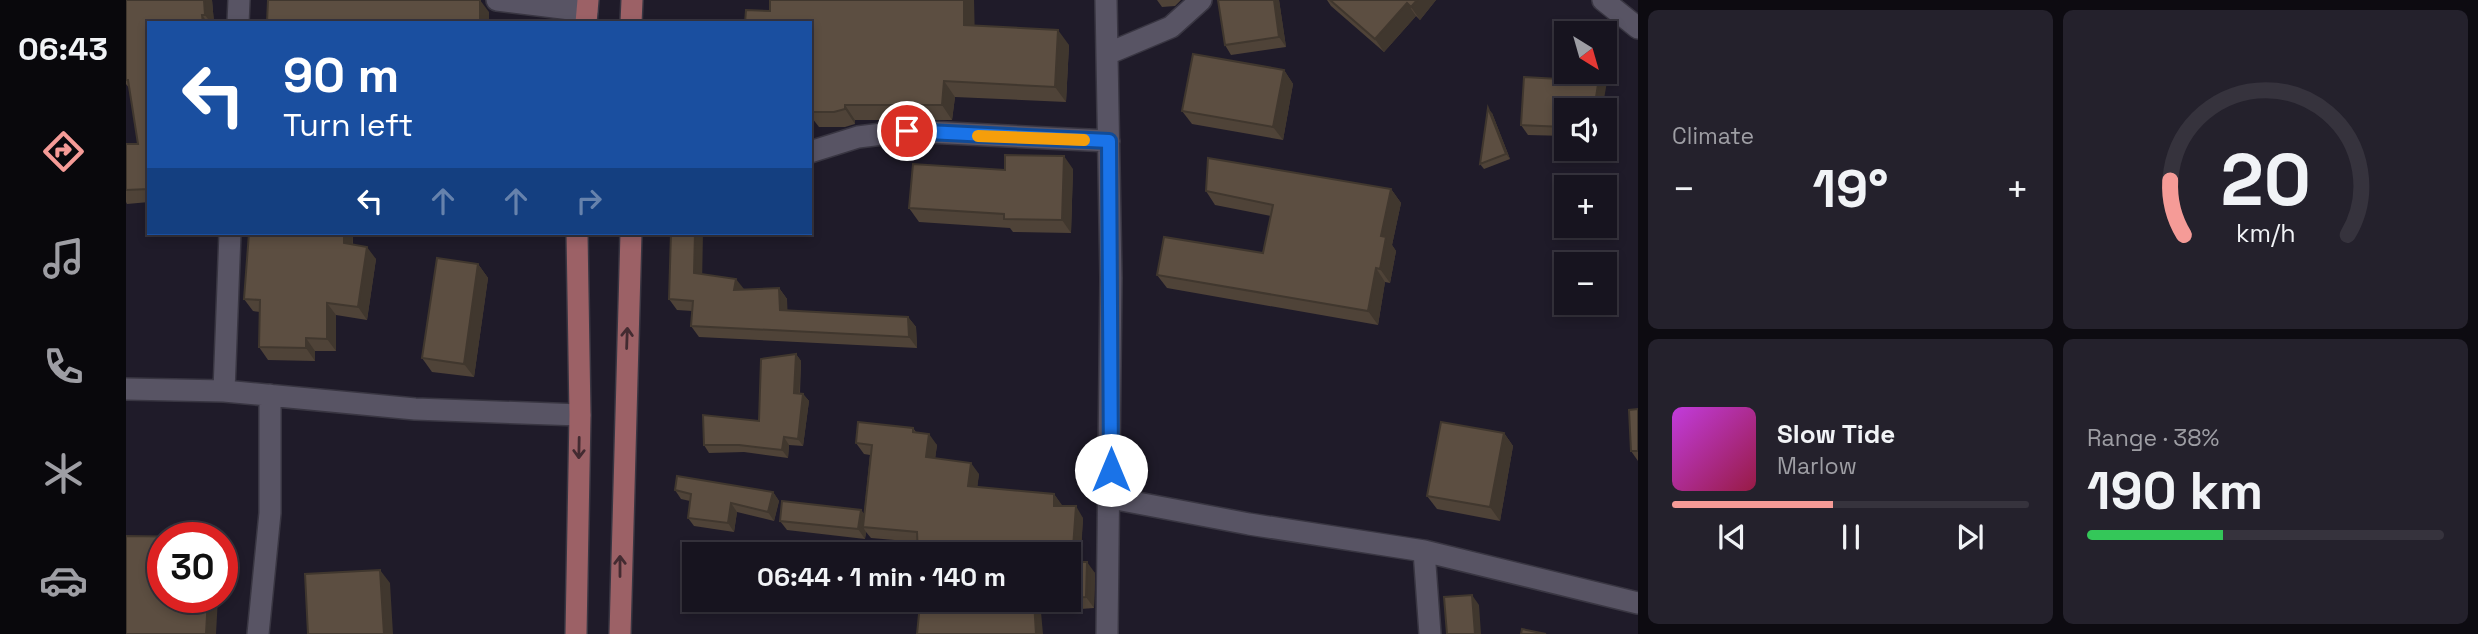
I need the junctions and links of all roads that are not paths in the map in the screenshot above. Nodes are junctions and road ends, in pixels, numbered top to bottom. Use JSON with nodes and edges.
{"nodes":[{"id":1,"x":239,"y":0,"type":"edge"},
{"id":2,"x":497,"y":0,"type":"edge"},
{"id":3,"x":632,"y":0,"type":"edge"},
{"id":4,"x":1106,"y":0,"type":"edge"},
{"id":5,"x":1201,"y":0,"type":"edge"},
{"id":6,"x":1603,"y":0,"type":"edge"},
{"id":7,"x":587,"y":11,"type":"edge"},
{"id":8,"x":238,"y":21,"type":"edge"},
{"id":9,"x":631,"y":21,"type":"edge"},
{"id":10,"x":1638,"y":28,"type":"edge"},
{"id":11,"x":1107,"y":54,"type":"junction"},
{"id":12,"x":1109,"y":141,"type":"junction"},
{"id":13,"x":812,"y":151,"type":"edge"},
{"id":14,"x":230,"y":235,"type":"edge"},
{"id":15,"x":577,"y":235,"type":"edge"},
{"id":16,"x":631,"y":235,"type":"edge"},
{"id":17,"x":126,"y":389,"type":"edge"},
{"id":18,"x":224,"y":391,"type":"junction"},
{"id":19,"x":271,"y":395,"type":"junction"},
{"id":20,"x":580,"y":415,"type":"junction"},
{"id":21,"x":1111,"y":498,"type":"junction"},
{"id":22,"x":1424,"y":551,"type":"junction"},
{"id":23,"x":1638,"y":603,"type":"edge"},
{"id":24,"x":258,"y":634,"type":"edge"},
{"id":25,"x":576,"y":634,"type":"edge"},
{"id":26,"x":620,"y":634,"type":"edge"},
{"id":27,"x":1108,"y":634,"type":"edge"},
{"id":28,"x":1430,"y":634,"type":"edge"}],
"edges":[{"from":1,"to":8,"type":"street"},
{"from":2,"to":7,"type":"street"},
{"from":3,"to":9,"type":"main road"},
{"from":4,"to":11,"type":"street"},
{"from":5,"to":11,"type":"street"},
{"from":6,"to":10,"type":"street"},
{"from":11,"to":12,"type":"street"},
{"from":12,"to":13,"type":"street"},
{"from":12,"to":21,"type":"street"},
{"from":14,"to":18,"type":"street"},
{"from":15,"to":20,"type":"main road"},
{"from":26,"to":16,"type":"main road","one_way":true},
{"from":17,"to":18,"type":"street"},
{"from":18,"to":19,"type":"street"},
{"from":19,"to":20,"type":"street"},
{"from":19,"to":24,"type":"street"},
{"from":20,"to":25,"type":"main road","one_way":true},
{"from":21,"to":22,"type":"street"},
{"from":21,"to":27,"type":"street"},
{"from":22,"to":23,"type":"street"},
{"from":22,"to":28,"type":"street"}]}
